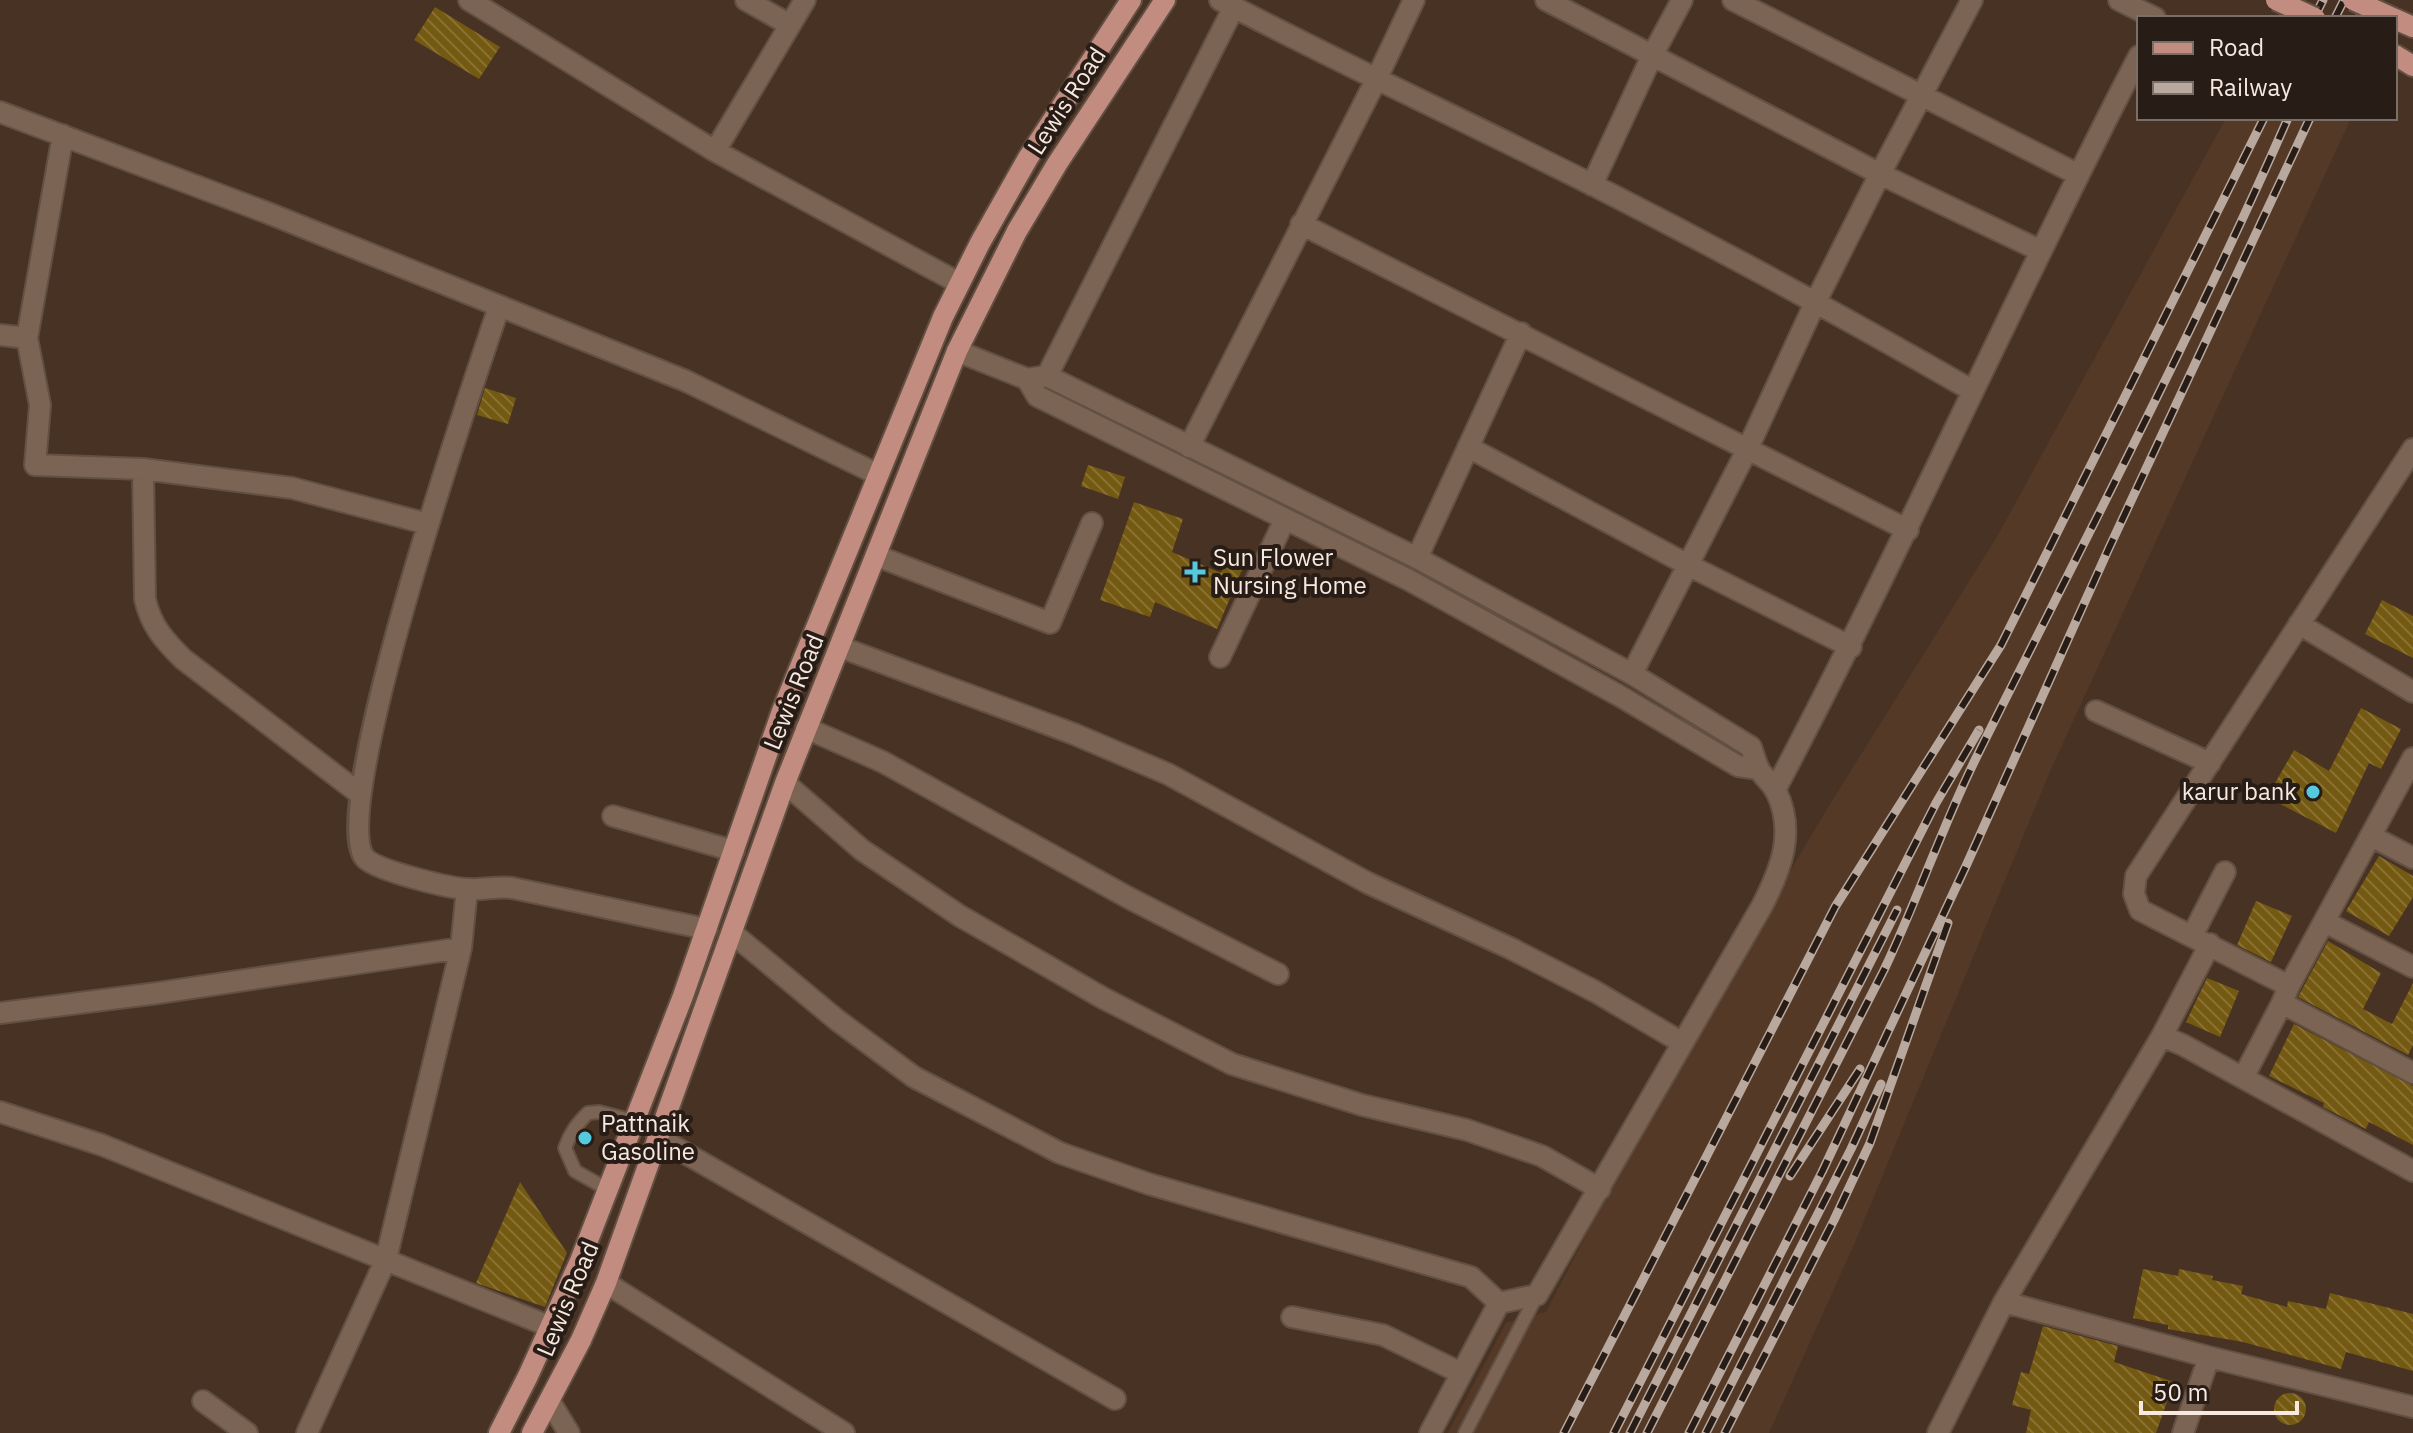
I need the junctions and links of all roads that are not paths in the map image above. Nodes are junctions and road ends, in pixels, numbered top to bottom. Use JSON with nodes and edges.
{"nodes":[{"id":1,"x":469,"y":0,"type":"edge"},
{"id":2,"x":746,"y":0,"type":"edge"},
{"id":3,"x":805,"y":0,"type":"edge"},
{"id":4,"x":1131,"y":0,"type":"edge"},
{"id":5,"x":1165,"y":0,"type":"edge"},
{"id":6,"x":1414,"y":0,"type":"edge"},
{"id":7,"x":1546,"y":0,"type":"edge"},
{"id":8,"x":1682,"y":0,"type":"edge"},
{"id":9,"x":1733,"y":0,"type":"edge"},
{"id":10,"x":1972,"y":0,"type":"edge"},
{"id":11,"x":2119,"y":0,"type":"edge"},
{"id":12,"x":2276,"y":0,"type":"edge"},
{"id":13,"x":2353,"y":0,"type":"edge"},
{"id":14,"x":1227,"y":4,"type":"edge"},
{"id":15,"x":2151,"y":16,"type":"edge"},
{"id":16,"x":2311,"y":16,"type":"edge"},
{"id":17,"x":2389,"y":16,"type":"edge"},
{"id":18,"x":790,"y":25,"type":"junction"},
{"id":19,"x":1652,"y":56,"type":"junction"},
{"id":20,"x":2397,"y":58,"type":"edge"},
{"id":21,"x":2137,"y":60,"type":"edge"},
{"id":22,"x":2413,"y":73,"type":"edge"},
{"id":23,"x":1376,"y":80,"type":"junction"},
{"id":24,"x":1920,"y":96,"type":"junction"},
{"id":25,"x":0,"y":112,"type":"edge"},
{"id":26,"x":63,"y":135,"type":"junction"},
{"id":27,"x":715,"y":151,"type":"junction"},
{"id":28,"x":1880,"y":174,"type":"junction"},
{"id":29,"x":2077,"y":174,"type":"junction"},
{"id":30,"x":1592,"y":185,"type":"junction"},
{"id":31,"x":1301,"y":224,"type":"junction"},
{"id":32,"x":2039,"y":250,"type":"junction"},
{"id":33,"x":959,"y":283,"type":"junction"},
{"id":34,"x":1816,"y":301,"type":"junction"},
{"id":35,"x":499,"y":307,"type":"junction"},
{"id":36,"x":1521,"y":333,"type":"junction"},
{"id":37,"x":0,"y":335,"type":"edge"},
{"id":38,"x":27,"y":338,"type":"junction"},
{"id":39,"x":957,"y":351,"type":"junction"},
{"id":40,"x":1037,"y":377,"type":"junction"},
{"id":41,"x":1973,"y":391,"type":"junction"},
{"id":42,"x":1189,"y":447,"type":"junction"},
{"id":43,"x":1468,"y":447,"type":"junction"},
{"id":44,"x":2413,"y":449,"type":"edge"},
{"id":45,"x":1747,"y":450,"type":"junction"},
{"id":46,"x":143,"y":469,"type":"junction"},
{"id":47,"x":877,"y":474,"type":"junction"},
{"id":48,"x":1285,"y":519,"type":"junction"},
{"id":49,"x":1092,"y":523,"type":"dead end"},
{"id":50,"x":428,"y":524,"type":"junction"},
{"id":51,"x":1908,"y":530,"type":"junction"},
{"id":52,"x":877,"y":556,"type":"junction"},
{"id":53,"x":1417,"y":558,"type":"junction"},
{"id":54,"x":1690,"y":566,"type":"junction"},
{"id":55,"x":2299,"y":624,"type":"junction"},
{"id":56,"x":840,"y":647,"type":"junction"},
{"id":57,"x":1851,"y":647,"type":"junction"},
{"id":58,"x":1220,"y":657,"type":"dead end"},
{"id":59,"x":1632,"y":674,"type":"junction"},
{"id":60,"x":2413,"y":692,"type":"edge"},
{"id":61,"x":2096,"y":711,"type":"dead end"},
{"id":62,"x":806,"y":728,"type":"junction"},
{"id":63,"x":2210,"y":763,"type":"junction"},
{"id":64,"x":2411,"y":767,"type":"edge"},
{"id":65,"x":1759,"y":769,"type":"junction"},
{"id":66,"x":785,"y":783,"type":"junction"},
{"id":67,"x":1775,"y":790,"type":"junction"},
{"id":68,"x":360,"y":794,"type":"junction"},
{"id":69,"x":613,"y":816,"type":"dead end"},
{"id":70,"x":2371,"y":836,"type":"junction"},
{"id":71,"x":734,"y":851,"type":"junction"},
{"id":72,"x":2413,"y":858,"type":"edge"},
{"id":73,"x":2225,"y":872,"type":"dead end"},
{"id":74,"x":467,"y":889,"type":"junction"},
{"id":75,"x":2325,"y":922,"type":"junction"},
{"id":76,"x":707,"y":929,"type":"junction"},
{"id":77,"x":732,"y":933,"type":"junction"},
{"id":78,"x":2201,"y":940,"type":"junction"},
{"id":79,"x":461,"y":948,"type":"junction"},
{"id":80,"x":2413,"y":967,"type":"edge"},
{"id":81,"x":1278,"y":974,"type":"dead end"},
{"id":82,"x":2286,"y":994,"type":"junction"},
{"id":83,"x":683,"y":996,"type":"junction"},
{"id":84,"x":706,"y":1003,"type":"junction"},
{"id":85,"x":0,"y":1013,"type":"edge"},
{"id":86,"x":2162,"y":1036,"type":"junction"},
{"id":87,"x":1681,"y":1042,"type":"junction"},
{"id":88,"x":2413,"y":1073,"type":"edge"},
{"id":89,"x":2243,"y":1078,"type":"junction"},
{"id":90,"x":2,"y":1118,"type":"edge"},
{"id":91,"x":634,"y":1121,"type":"junction"},
{"id":92,"x":657,"y":1137,"type":"junction"},
{"id":93,"x":2413,"y":1171,"type":"edge"},
{"id":94,"x":607,"y":1189,"type":"junction"},
{"id":95,"x":1600,"y":1189,"type":"junction"},
{"id":96,"x":386,"y":1259,"type":"junction"},
{"id":97,"x":606,"y":1283,"type":"junction"},
{"id":98,"x":1537,"y":1295,"type":"junction"},
{"id":99,"x":2004,"y":1302,"type":"junction"},
{"id":100,"x":1499,"y":1303,"type":"junction"},
{"id":101,"x":1292,"y":1317,"type":"dead end"},
{"id":102,"x":551,"y":1327,"type":"junction"},
{"id":103,"x":2209,"y":1357,"type":"junction"},
{"id":104,"x":1461,"y":1373,"type":"junction"},
{"id":105,"x":1115,"y":1399,"type":"dead end"},
{"id":106,"x":203,"y":1401,"type":"dead end"},
{"id":107,"x":550,"y":1402,"type":"junction"},
{"id":108,"x":2413,"y":1407,"type":"edge"},
{"id":109,"x":247,"y":1433,"type":"edge"},
{"id":110,"x":307,"y":1433,"type":"edge"},
{"id":111,"x":499,"y":1433,"type":"edge"},
{"id":112,"x":532,"y":1433,"type":"edge"},
{"id":113,"x":569,"y":1433,"type":"edge"},
{"id":114,"x":844,"y":1433,"type":"edge"},
{"id":115,"x":1430,"y":1433,"type":"edge"},
{"id":116,"x":1465,"y":1433,"type":"edge"},
{"id":117,"x":1938,"y":1433,"type":"edge"},
{"id":118,"x":2183,"y":1433,"type":"edge"}],
"edges":[{"from":1,"to":27,"type":"street"},
{"from":2,"to":18,"type":"street"},
{"from":3,"to":18,"type":"street"},
{"from":4,"to":33,"type":"main road","name":"Lewis Road"},
{"from":5,"to":39,"type":"main road","name":"Lewis Road"},
{"from":6,"to":23,"type":"street"},
{"from":7,"to":19,"type":"street"},
{"from":8,"to":19,"type":"street"},
{"from":9,"to":24,"type":"street"},
{"from":10,"to":24,"type":"street"},
{"from":11,"to":15,"type":"street"},
{"from":12,"to":16,"type":"main road","bridge":true},
{"from":13,"to":17,"type":"main road","bridge":true},
{"from":14,"to":23,"type":"street"},
{"from":14,"to":40,"type":"street"},
{"from":18,"to":27,"type":"street"},
{"from":19,"to":28,"type":"street"},
{"from":19,"to":30,"type":"street"},
{"from":20,"to":22,"type":"street"},
{"from":21,"to":29,"type":"street"},
{"from":23,"to":30,"type":"street"},
{"from":23,"to":31,"type":"street"},
{"from":24,"to":28,"type":"street"},
{"from":24,"to":29,"type":"street"},
{"from":25,"to":26,"type":"street"},
{"from":26,"to":35,"type":"street"},
{"from":26,"to":38,"type":"street"},
{"from":27,"to":33,"type":"street"},
{"from":28,"to":32,"type":"street"},
{"from":28,"to":34,"type":"street"},
{"from":29,"to":32,"type":"street"},
{"from":30,"to":34,"type":"street"},
{"from":31,"to":36,"type":"street"},
{"from":31,"to":42,"type":"street"},
{"from":32,"to":41,"type":"street"},
{"from":33,"to":47,"type":"main road","name":"Lewis Road"},
{"from":34,"to":41,"type":"street"},
{"from":34,"to":45,"type":"street"},
{"from":35,"to":47,"type":"street"},
{"from":35,"to":50,"type":"street"},
{"from":36,"to":43,"type":"street"},
{"from":36,"to":45,"type":"street"},
{"from":37,"to":38,"type":"street"},
{"from":38,"to":46,"type":"street"},
{"from":39,"to":40,"type":"street"},
{"from":39,"to":52,"type":"main road","name":"Lewis Road"},
{"from":40,"to":42,"type":"street"},
{"from":40,"to":48,"type":"street"},
{"from":41,"to":51,"type":"street"},
{"from":42,"to":53,"type":"street"},
{"from":43,"to":53,"type":"street"},
{"from":43,"to":54,"type":"street"},
{"from":44,"to":55,"type":"street"},
{"from":45,"to":51,"type":"street"},
{"from":45,"to":54,"type":"street"},
{"from":46,"to":50,"type":"street"},
{"from":46,"to":68,"type":"street"},
{"from":47,"to":71,"type":"main road","name":"Lewis Road"},
{"from":48,"to":58,"type":"street"},
{"from":48,"to":65,"type":"street"},
{"from":49,"to":52,"type":"street"},
{"from":50,"to":68,"type":"street"},
{"from":51,"to":57,"type":"street"},
{"from":52,"to":56,"type":"main road","name":"Lewis Road"},
{"from":53,"to":59,"type":"street"},
{"from":54,"to":57,"type":"street"},
{"from":54,"to":59,"type":"street"},
{"from":55,"to":60,"type":"street"},
{"from":55,"to":63,"type":"street"},
{"from":56,"to":62,"type":"main road","name":"Lewis Road"},
{"from":56,"to":87,"type":"street"},
{"from":57,"to":67,"type":"street"},
{"from":59,"to":65,"type":"street"},
{"from":61,"to":63,"type":"street"},
{"from":62,"to":66,"type":"main road","name":"Lewis Road"},
{"from":62,"to":81,"type":"street"},
{"from":63,"to":78,"type":"street"},
{"from":64,"to":70,"type":"street"},
{"from":65,"to":67,"type":"street"},
{"from":66,"to":77,"type":"main road","name":"Lewis Road"},
{"from":66,"to":95,"type":"street"},
{"from":67,"to":87,"type":"street"},
{"from":68,"to":74,"type":"street"},
{"from":69,"to":71,"type":"street"},
{"from":70,"to":72,"type":"street"},
{"from":70,"to":75,"type":"street"},
{"from":71,"to":76,"type":"main road","name":"Lewis Road"},
{"from":73,"to":78,"type":"street"},
{"from":74,"to":76,"type":"street"},
{"from":74,"to":79,"type":"street"},
{"from":75,"to":80,"type":"street"},
{"from":75,"to":82,"type":"street"},
{"from":76,"to":83,"type":"main road","name":"Lewis Road"},
{"from":77,"to":84,"type":"main road","name":"Lewis Road"},
{"from":77,"to":100,"type":"street"},
{"from":78,"to":82,"type":"street"},
{"from":78,"to":86,"type":"street"},
{"from":79,"to":85,"type":"street"},
{"from":79,"to":96,"type":"street"},
{"from":82,"to":88,"type":"street"},
{"from":82,"to":89,"type":"street"},
{"from":83,"to":84,"type":"main road"},
{"from":83,"to":91,"type":"main road","name":"Lewis Road"},
{"from":84,"to":92,"type":"main road","name":"Lewis Road"},
{"from":86,"to":89,"type":"street"},
{"from":86,"to":99,"type":"street"},
{"from":87,"to":95,"type":"street"},
{"from":89,"to":93,"type":"street"},
{"from":90,"to":96,"type":"street"},
{"from":91,"to":94,"type":"main road","name":"Lewis Road"},
{"from":91,"to":94,"type":"lane"},
{"from":92,"to":97,"type":"main road","name":"Lewis Road"},
{"from":92,"to":105,"type":"street"},
{"from":94,"to":102,"type":"main road","name":"Lewis Road"},
{"from":95,"to":98,"type":"street"},
{"from":96,"to":102,"type":"street"},
{"from":96,"to":110,"type":"street"},
{"from":97,"to":107,"type":"main road","name":"Lewis Road"},
{"from":97,"to":114,"type":"street"},
{"from":98,"to":100,"type":"street"},
{"from":98,"to":116,"type":"lane"},
{"from":99,"to":103,"type":"street"},
{"from":99,"to":117,"type":"street"},
{"from":100,"to":104,"type":"street"},
{"from":101,"to":104,"type":"street"},
{"from":102,"to":111,"type":"main road","name":"Lewis Road"},
{"from":103,"to":108,"type":"street"},
{"from":103,"to":118,"type":"street"},
{"from":104,"to":115,"type":"street"},
{"from":106,"to":109,"type":"street"},
{"from":107,"to":112,"type":"main road","name":"Lewis Road"},
{"from":107,"to":113,"type":"street"}]}
